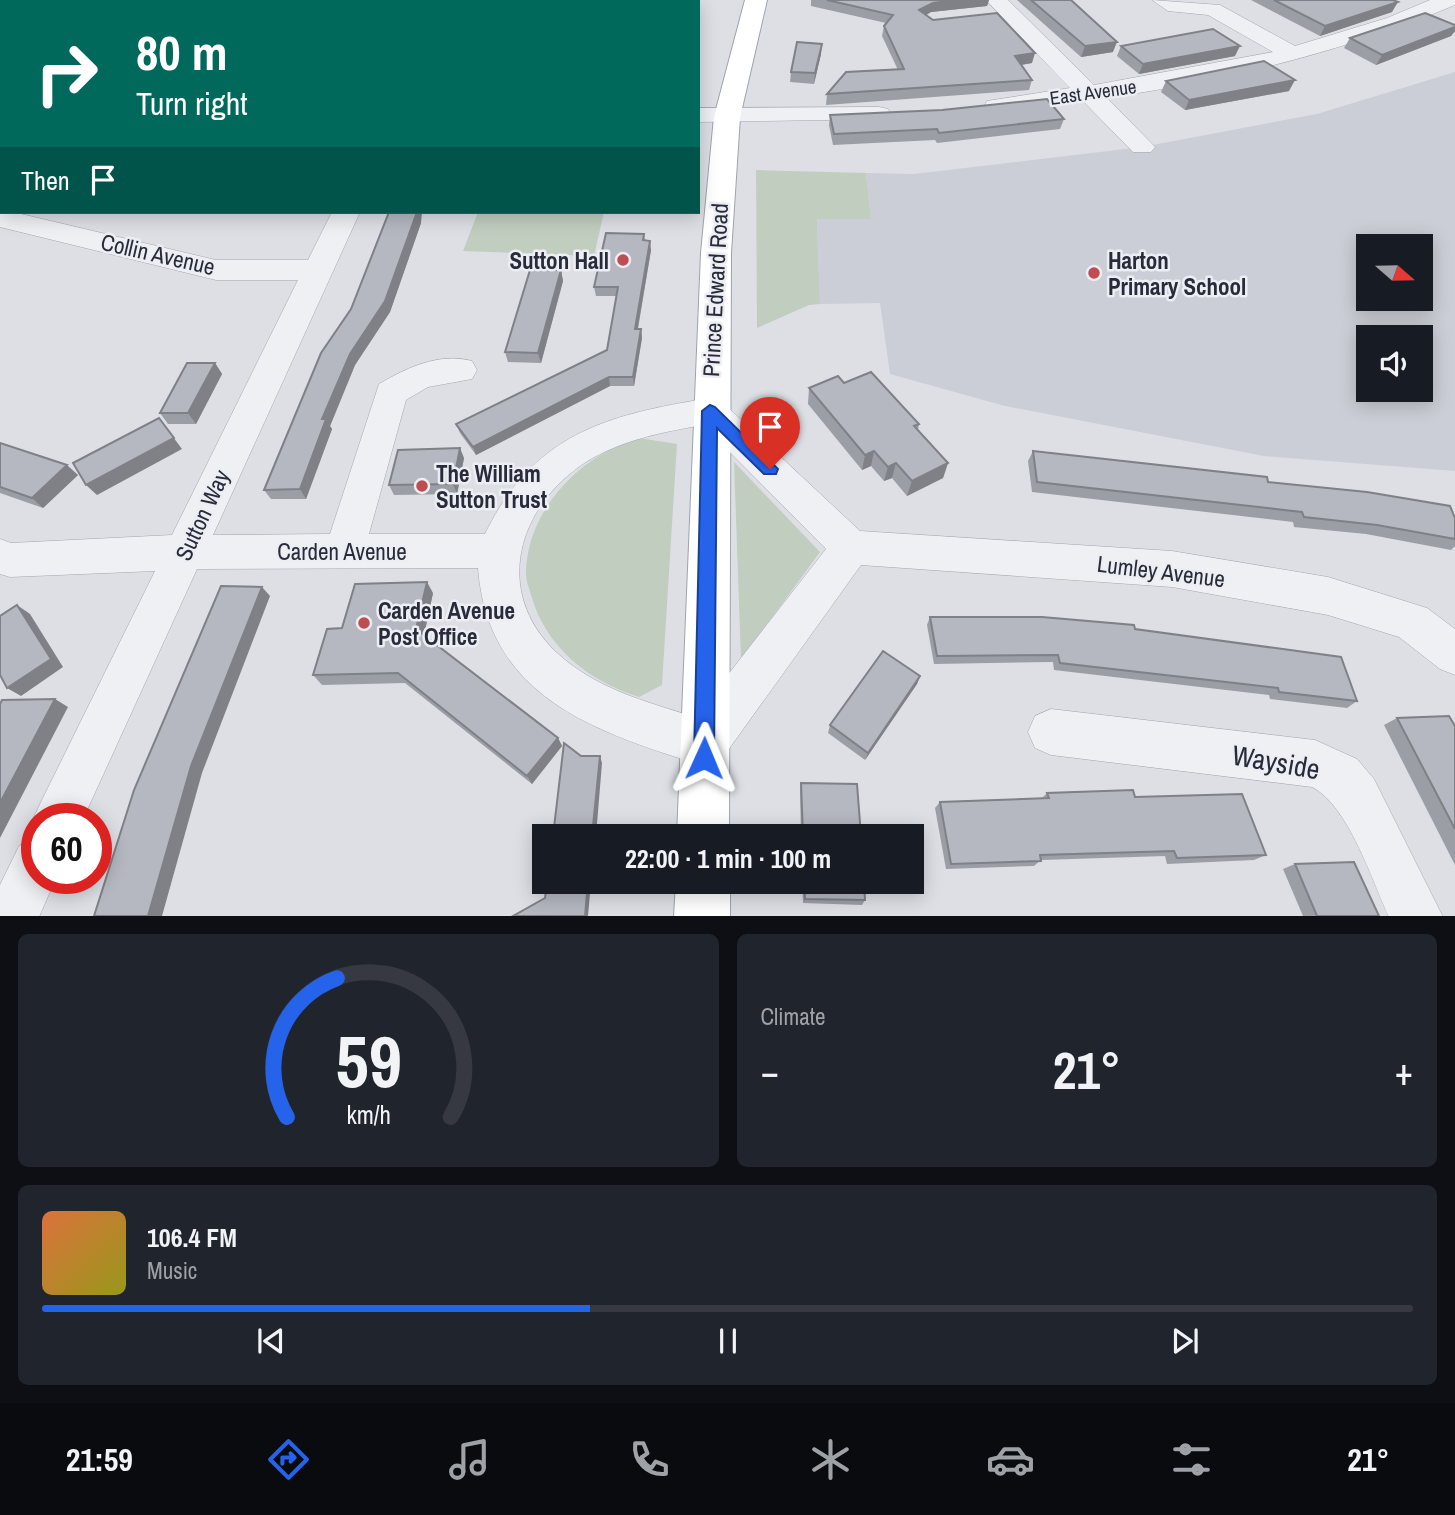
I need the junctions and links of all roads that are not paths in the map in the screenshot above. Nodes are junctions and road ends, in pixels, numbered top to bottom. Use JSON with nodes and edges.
{"nodes":[{"id":1,"x":756,"y":0,"type":"edge"},
{"id":2,"x":1162,"y":0,"type":"edge"},
{"id":3,"x":1216,"y":4,"type":"edge"},
{"id":4,"x":1441,"y":4,"type":"edge"},
{"id":5,"x":996,"y":9,"type":"edge"},
{"id":6,"x":1292,"y":54,"type":"junction"},
{"id":7,"x":1091,"y":93,"type":"junction"},
{"id":8,"x":979,"y":107,"type":"edge"},
{"id":9,"x":896,"y":113,"type":"edge"},
{"id":10,"x":713,"y":116,"type":"edge"},
{"id":11,"x":1142,"y":147,"type":"dead end"},
{"id":12,"x":345,"y":214,"type":"edge"},
{"id":13,"x":0,"y":218,"type":"edge"},
{"id":14,"x":319,"y":270,"type":"junction"},
{"id":15,"x":460,"y":370,"type":"dead end"},
{"id":16,"x":710,"y":411,"type":"junction"},
{"id":17,"x":850,"y":547,"type":"junction"},
{"id":18,"x":345,"y":550,"type":"junction"},
{"id":19,"x":499,"y":551,"type":"junction"},
{"id":20,"x":184,"y":552,"type":"junction"},
{"id":21,"x":0,"y":556,"type":"edge"},
{"id":22,"x":1455,"y":654,"type":"edge"},
{"id":23,"x":1051,"y":732,"type":"dead end"},
{"id":24,"x":704,"y":743,"type":"junction"},
{"id":25,"x":66,"y":803,"type":"edge"},
{"id":26,"x":703,"y":824,"type":"edge"},
{"id":27,"x":23,"y":894,"type":"edge"},
{"id":28,"x":703,"y":894,"type":"edge"},
{"id":29,"x":12,"y":916,"type":"edge"},
{"id":30,"x":702,"y":916,"type":"edge"},
{"id":31,"x":1417,"y":916,"type":"edge"}],
"edges":[{"from":1,"to":10,"type":"main road","name":"Prince Edward Road"},
{"from":2,"to":3,"type":"street"},
{"from":3,"to":6,"type":"street"},
{"from":4,"to":6,"type":"street","name":"East Avenue"},
{"from":5,"to":7,"type":"street"},
{"from":6,"to":7,"type":"street","name":"East Avenue"},
{"from":7,"to":8,"type":"street","name":"East Avenue"},
{"from":7,"to":11,"type":"street"},
{"from":9,"to":10,"type":"street"},
{"from":10,"to":16,"type":"main road","name":"Prince Edward Road"},
{"from":12,"to":14,"type":"street","name":"Sutton Way"},
{"from":13,"to":14,"type":"street","name":"Collin Avenue"},
{"from":14,"to":20,"type":"street","name":"Sutton Way"},
{"from":15,"to":18,"type":"street"},
{"from":16,"to":17,"type":"street"},
{"from":16,"to":19,"type":"street"},
{"from":16,"to":24,"type":"main road","name":"Prince Edward Road"},
{"from":17,"to":22,"type":"street","name":"Lumley Avenue"},
{"from":17,"to":24,"type":"street"},
{"from":18,"to":19,"type":"street","name":"Carden Avenue"},
{"from":18,"to":20,"type":"street","name":"Carden Avenue"},
{"from":19,"to":24,"type":"street"},
{"from":20,"to":21,"type":"street","name":"Carden Avenue"},
{"from":20,"to":25,"type":"street","name":"Sutton Way"},
{"from":23,"to":31,"type":"street","name":"Wayside"},
{"from":24,"to":26,"type":"main road","name":"Prince Edward Road"},
{"from":27,"to":29,"type":"street"},
{"from":28,"to":30,"type":"main road"}]}
